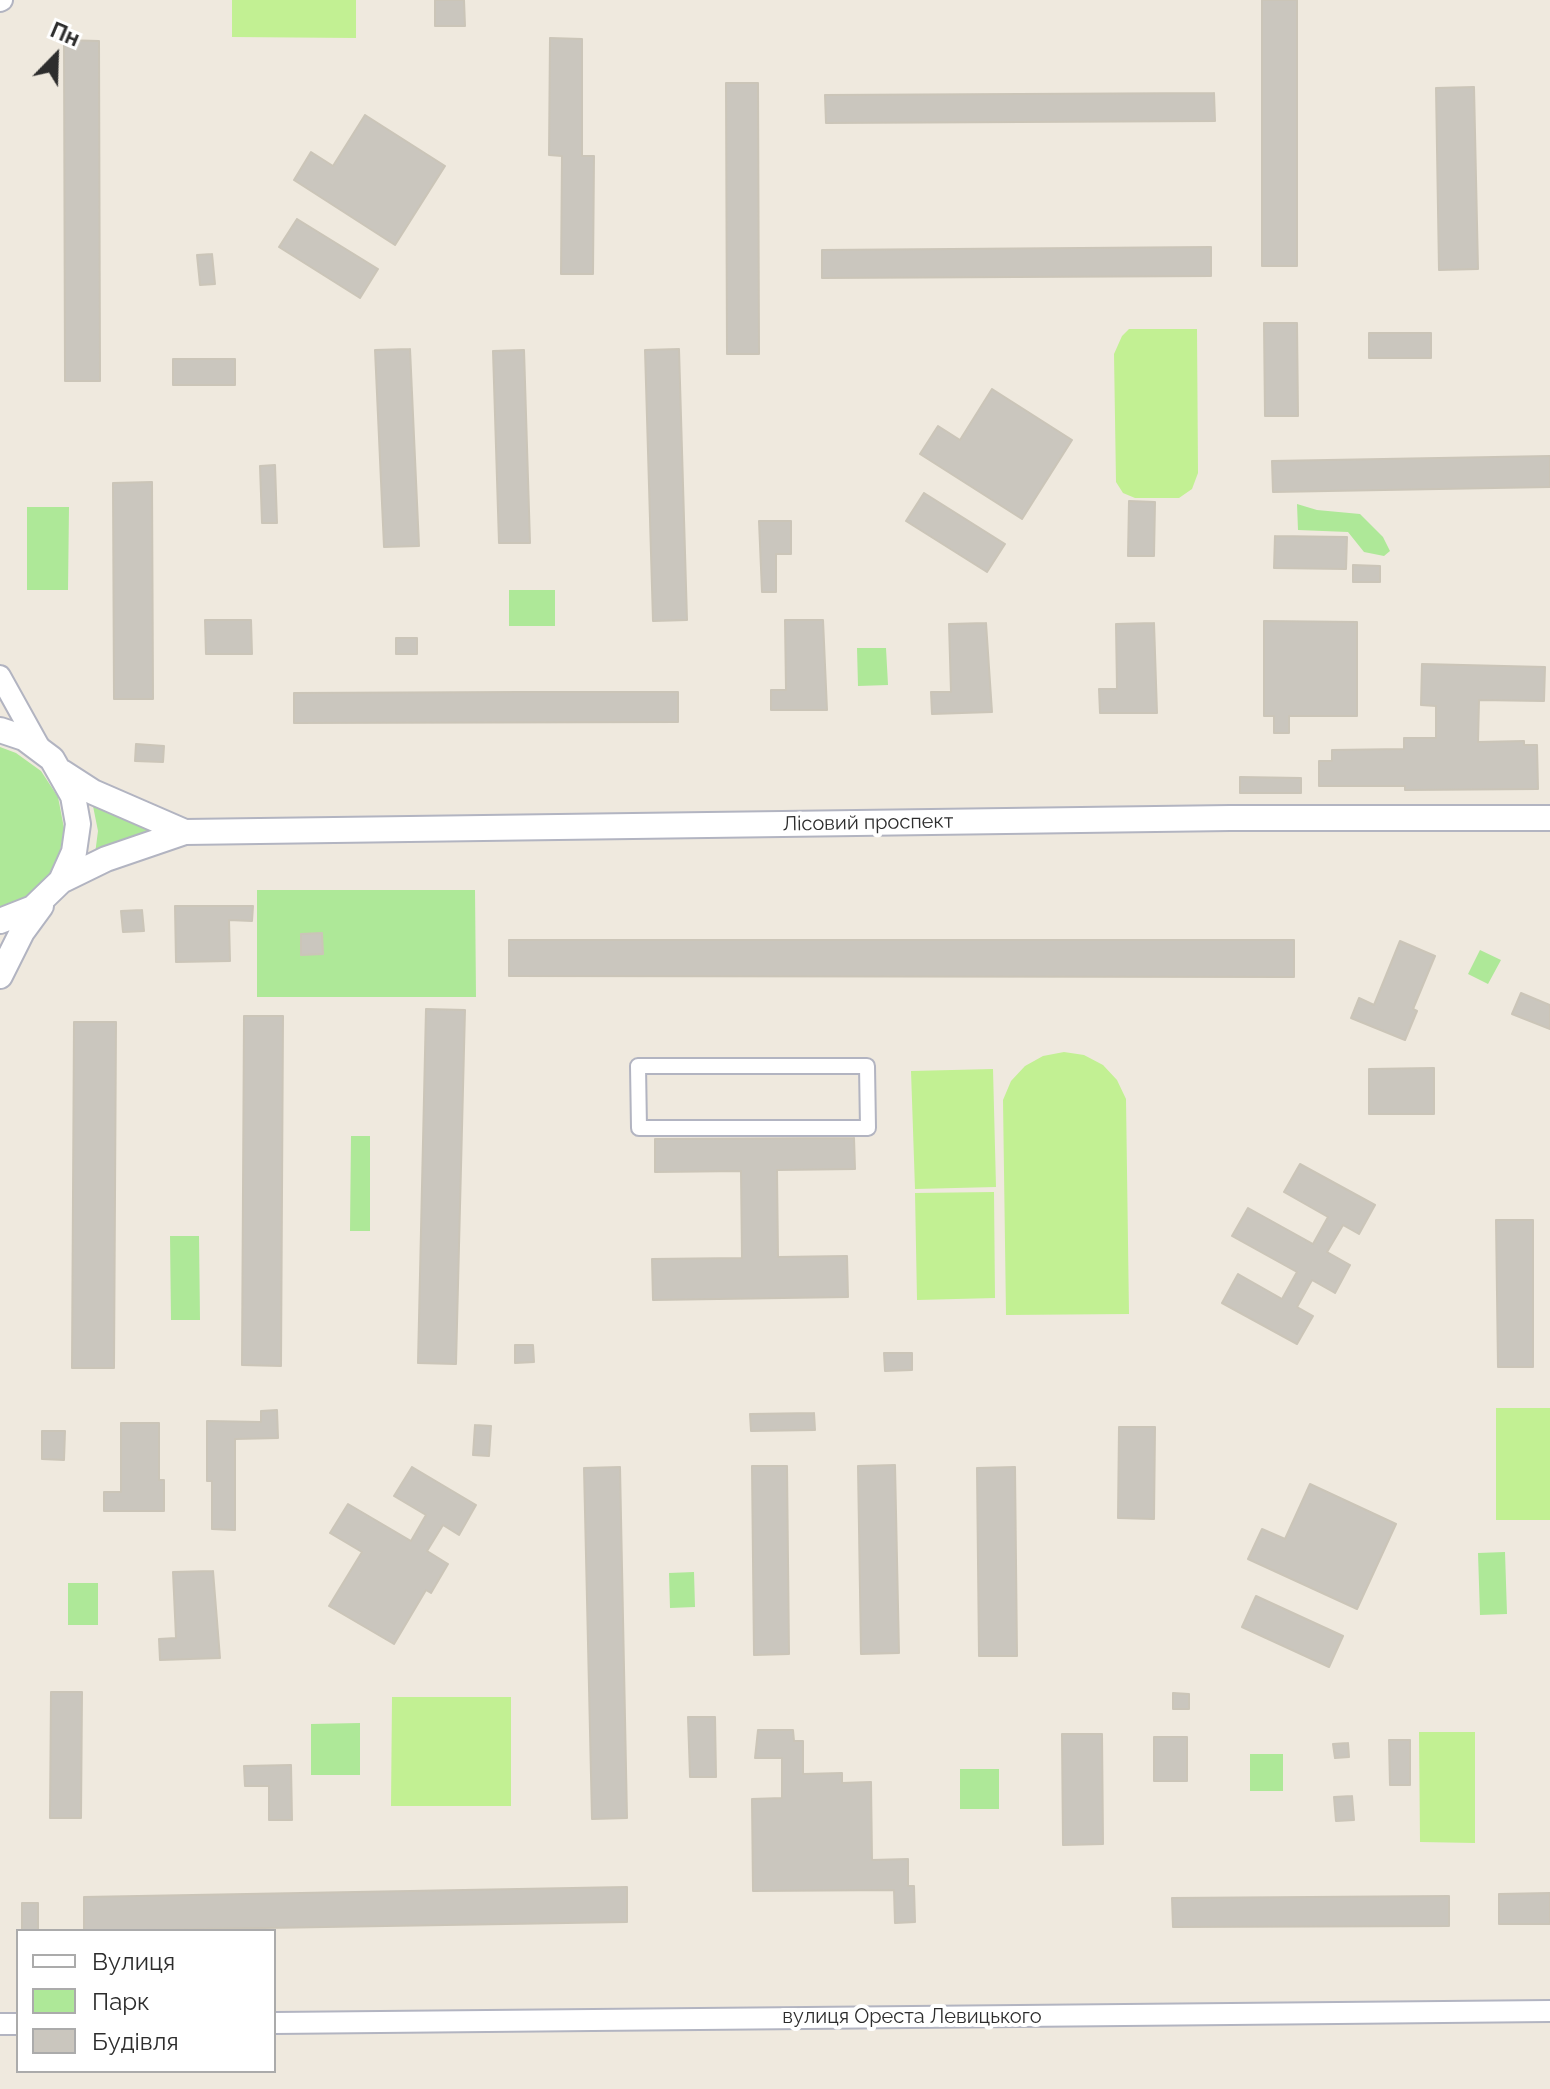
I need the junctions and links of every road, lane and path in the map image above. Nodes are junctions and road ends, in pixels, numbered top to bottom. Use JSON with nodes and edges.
{"nodes":[{"id":1,"x":0,"y":676,"type":"edge"},
{"id":2,"x":0,"y":730,"type":"edge"},
{"id":3,"x":40,"y":748,"type":"junction"},
{"id":4,"x":61,"y":771,"type":"junction"},
{"id":5,"x":1550,"y":818,"type":"edge"},
{"id":6,"x":185,"y":832,"type":"junction"},
{"id":7,"x":55,"y":888,"type":"junction"},
{"id":8,"x":0,"y":921,"type":"edge"},
{"id":9,"x":0,"y":976,"type":"edge"},
{"id":10,"x":638,"y":1066,"type":"joint"},
{"id":11,"x":1550,"y":2011,"type":"edge"},
{"id":12,"x":276,"y":2023,"type":"edge"}],
"edges":[{"from":1,"to":3,"type":"street"},
{"from":2,"to":3,"type":"street"},
{"from":3,"to":4,"type":"street"},
{"from":4,"to":6,"type":"street","name":"Лісовий проспект"},
{"from":4,"to":7,"type":"street"},
{"from":5,"to":6,"type":"street","name":"Лісовий проспект"},
{"from":6,"to":7,"type":"street","name":"Лісовий проспект"},
{"from":7,"to":8,"type":"street","name":"Лісовий проспект"},
{"from":7,"to":9,"type":"street"},
{"from":10,"to":10,"type":"street"},
{"from":11,"to":12,"type":"street","name":"вулиця Ореста Левицького"}]}
